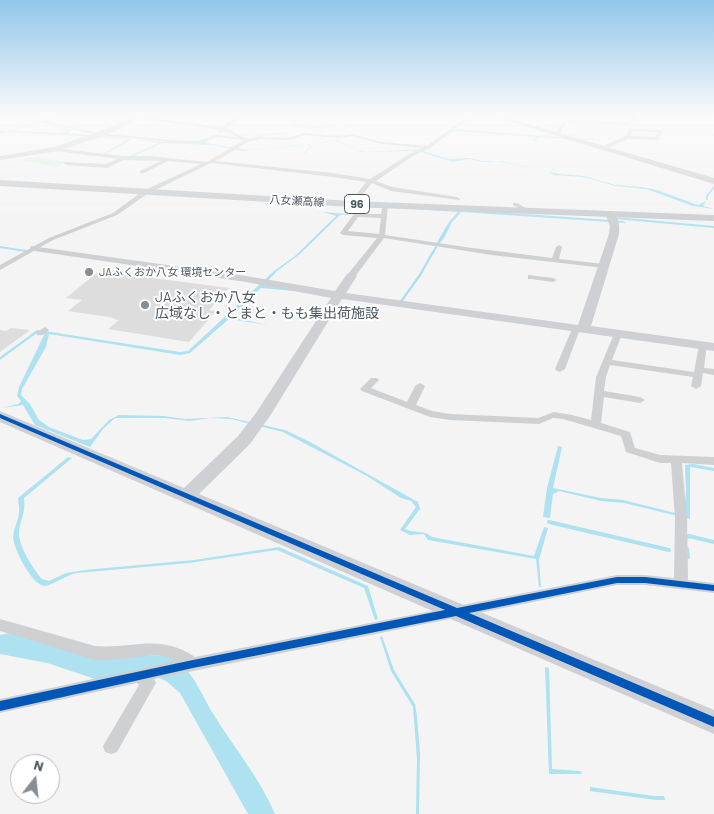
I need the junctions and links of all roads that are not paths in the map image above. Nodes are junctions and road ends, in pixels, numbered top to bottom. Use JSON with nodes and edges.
{"nodes":[{"id":1,"x":25,"y":154,"type":"edge"},
{"id":2,"x":93,"y":154,"type":"edge"},
{"id":3,"x":222,"y":154,"type":"edge"},
{"id":4,"x":413,"y":154,"type":"edge"},
{"id":5,"x":625,"y":154,"type":"edge"},
{"id":6,"x":0,"y":158,"type":"edge"},
{"id":7,"x":123,"y":158,"type":"junction"},
{"id":8,"x":167,"y":159,"type":"junction"},
{"id":9,"x":209,"y":162,"type":"junction"},
{"id":10,"x":66,"y":163,"type":"dead end"},
{"id":11,"x":142,"y":172,"type":"dead end"},
{"id":12,"x":714,"y":180,"type":"edge"},
{"id":13,"x":370,"y":182,"type":"junction"},
{"id":14,"x":0,"y":183,"type":"edge"},
{"id":15,"x":146,"y":192,"type":"junction"},
{"id":16,"x":455,"y":202,"type":"dead end"},
{"id":17,"x":352,"y":204,"type":"junction"},
{"id":18,"x":385,"y":205,"type":"junction"},
{"id":19,"x":384,"y":216,"type":"junction"},
{"id":20,"x":612,"y":218,"type":"junction"},
{"id":21,"x":714,"y":218,"type":"edge"},
{"id":22,"x":382,"y":236,"type":"junction"},
{"id":23,"x":559,"y":247,"type":"dead end"},
{"id":24,"x":35,"y":248,"type":"junction"},
{"id":25,"x":552,"y":261,"type":"junction"},
{"id":26,"x":604,"y":266,"type":"junction"},
{"id":27,"x":0,"y":268,"type":"edge"},
{"id":28,"x":351,"y":276,"type":"joint"},
{"id":29,"x":531,"y":277,"type":"dead end"},
{"id":30,"x":544,"y":279,"type":"junction"},
{"id":31,"x":553,"y":280,"type":"dead end"},
{"id":32,"x":338,"y":296,"type":"junction"},
{"id":33,"x":580,"y":329,"type":"junction"},
{"id":34,"x":618,"y":334,"type":"junction"},
{"id":35,"x":708,"y":346,"type":"edge"},
{"id":36,"x":606,"y":362,"type":"junction"},
{"id":37,"x":560,"y":369,"type":"dead end"},
{"id":38,"x":698,"y":372,"type":"junction"},
{"id":39,"x":714,"y":372,"type":"edge"},
{"id":40,"x":374,"y":380,"type":"dead end"},
{"id":41,"x":420,"y":386,"type":"dead end"},
{"id":42,"x":696,"y":386,"type":"dead end"},
{"id":43,"x":599,"y":392,"type":"junction"},
{"id":44,"x":640,"y":400,"type":"dead end"},
{"id":45,"x":411,"y":404,"type":"junction"},
{"id":46,"x":0,"y":416,"type":"edge"},
{"id":47,"x":596,"y":424,"type":"junction"},
{"id":48,"x":676,"y":461,"type":"junction"},
{"id":49,"x":714,"y":461,"type":"edge"},
{"id":50,"x":186,"y":496,"type":"junction"},
{"id":51,"x":682,"y":583,"type":"junction"},
{"id":52,"x":714,"y":588,"type":"edge"},
{"id":53,"x":456,"y":612,"type":"junction"},
{"id":54,"x":0,"y":625,"type":"edge"},
{"id":55,"x":194,"y":664,"type":"junction"},
{"id":56,"x":144,"y":676,"type":"junction"},
{"id":57,"x":0,"y":706,"type":"edge"},
{"id":58,"x":714,"y":722,"type":"edge"},
{"id":59,"x":111,"y":746,"type":"dead end"}],
"edges":[{"from":1,"to":6,"type":"street"},
{"from":2,"to":7,"type":"street"},
{"from":3,"to":9,"type":"street"},
{"from":4,"to":13,"type":"street"},
{"from":5,"to":12,"type":"main road"},
{"from":7,"to":8,"type":"street"},
{"from":7,"to":10,"type":"street"},
{"from":8,"to":9,"type":"street"},
{"from":8,"to":11,"type":"street"},
{"from":9,"to":13,"type":"street"},
{"from":9,"to":15,"type":"street"},
{"from":13,"to":16,"type":"street"},
{"from":13,"to":17,"type":"street"},
{"from":14,"to":15,"type":"main road","name":"八女瀬高線","number":"96"},
{"from":15,"to":17,"type":"main road","name":"八女瀬高線","number":"96"},
{"from":15,"to":24,"type":"street"},
{"from":17,"to":18,"type":"main road","name":"八女瀬高線","number":"96"},
{"from":18,"to":19,"type":"street"},
{"from":18,"to":20,"type":"main road","name":"八女瀬高線","number":"96"},
{"from":19,"to":22,"type":"street"},
{"from":19,"to":22,"type":"street"},
{"from":20,"to":21,"type":"main road","name":"八女瀬高線","number":"96"},
{"from":20,"to":26,"type":"street"},
{"from":22,"to":25,"type":"street"},
{"from":22,"to":28,"type":"street"},
{"from":23,"to":25,"type":"street"},
{"from":24,"to":27,"type":"street"},
{"from":24,"to":32,"type":"street"},
{"from":25,"to":26,"type":"street"},
{"from":25,"to":30,"type":"street"},
{"from":26,"to":33,"type":"street"},
{"from":28,"to":32,"type":"street"},
{"from":29,"to":30,"type":"street"},
{"from":30,"to":31,"type":"street"},
{"from":32,"to":33,"type":"street"},
{"from":32,"to":50,"type":"street"},
{"from":33,"to":34,"type":"street"},
{"from":33,"to":37,"type":"street"},
{"from":34,"to":35,"type":"street"},
{"from":34,"to":36,"type":"street"},
{"from":35,"to":38,"type":"street"},
{"from":36,"to":38,"type":"street"},
{"from":36,"to":43,"type":"street"},
{"from":38,"to":39,"type":"street"},
{"from":38,"to":42,"type":"street"},
{"from":40,"to":45,"type":"street"},
{"from":41,"to":45,"type":"street"},
{"from":43,"to":44,"type":"street"},
{"from":43,"to":47,"type":"street"},
{"from":45,"to":47,"type":"street"},
{"from":46,"to":50,"type":"street"},
{"from":47,"to":48,"type":"street"},
{"from":48,"to":49,"type":"street"},
{"from":48,"to":51,"type":"street"},
{"from":50,"to":53,"type":"street"},
{"from":51,"to":52,"type":"street"},
{"from":51,"to":53,"type":"street"},
{"from":53,"to":55,"type":"street"},
{"from":53,"to":58,"type":"street"},
{"from":54,"to":55,"type":"street"},
{"from":55,"to":56,"type":"street"},
{"from":56,"to":57,"type":"street"},
{"from":56,"to":59,"type":"street"}]}
